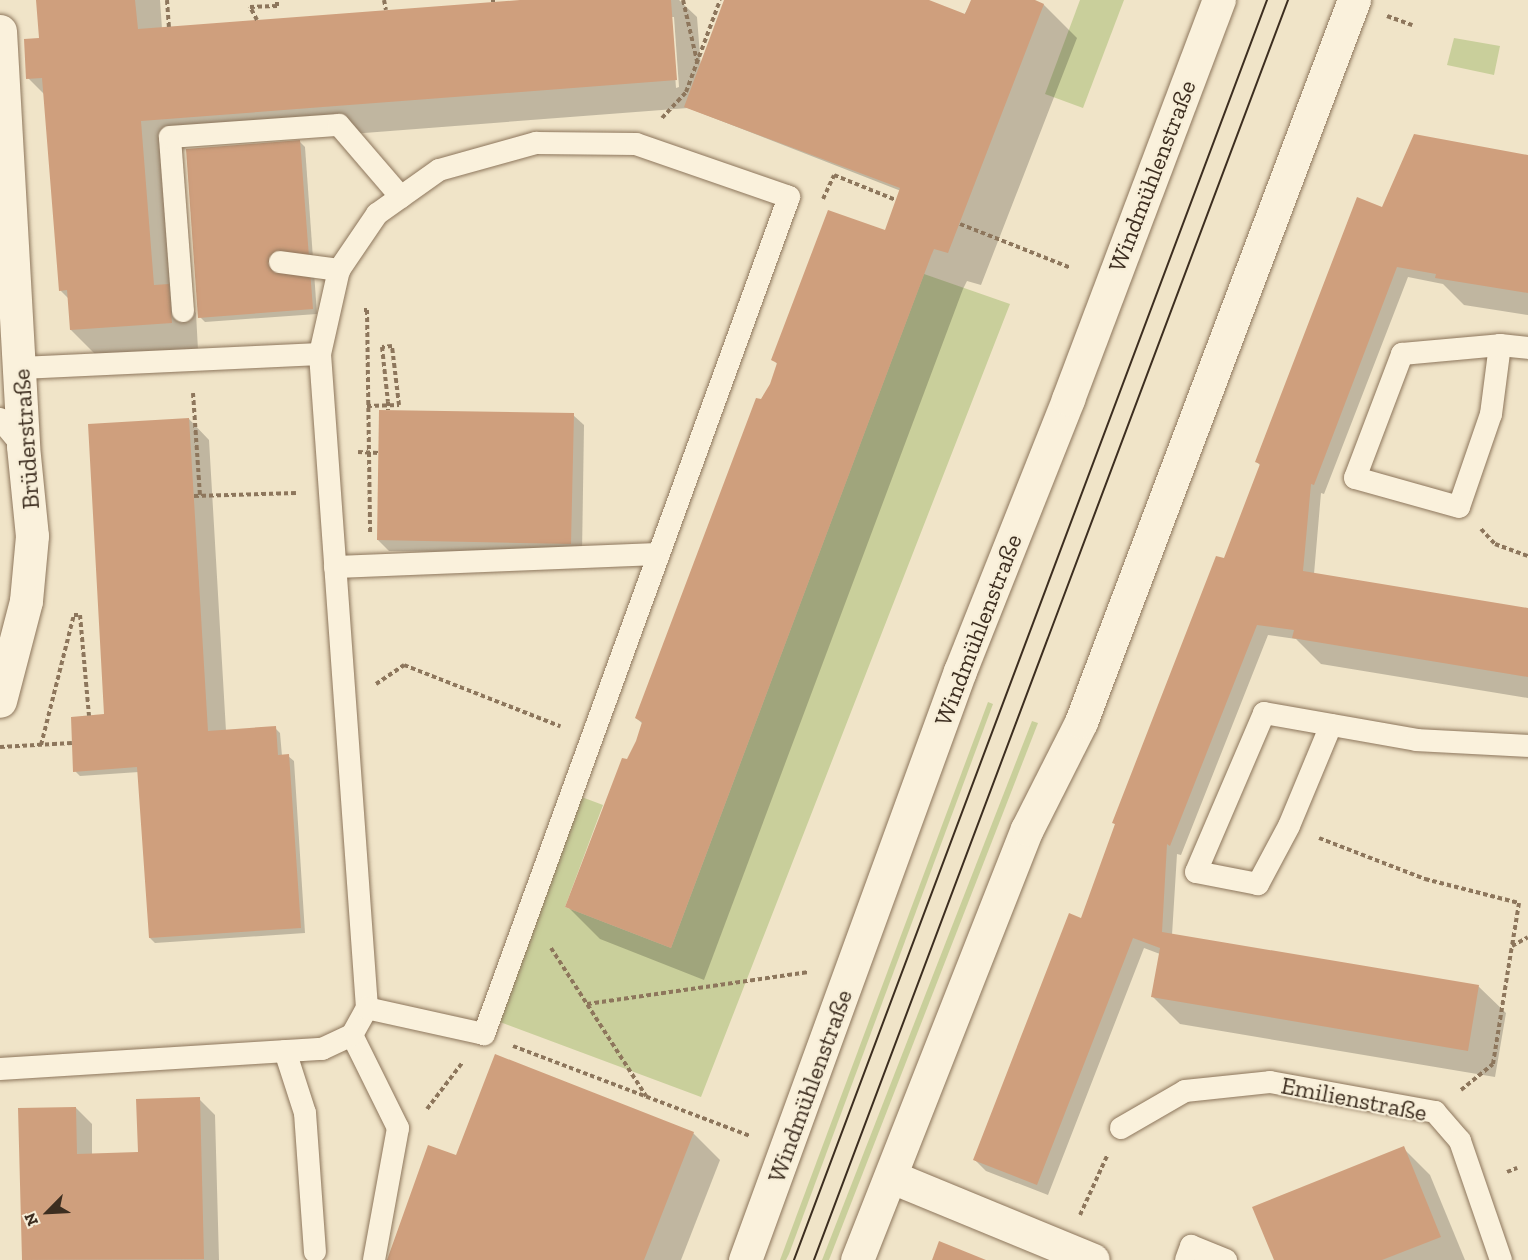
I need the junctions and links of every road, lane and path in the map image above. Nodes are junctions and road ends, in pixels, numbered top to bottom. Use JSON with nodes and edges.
{"nodes":[{"id":1,"x":167,"y":0,"type":"edge"},
{"id":2,"x":276,"y":0,"type":"edge"},
{"id":3,"x":384,"y":0,"type":"edge"},
{"id":4,"x":683,"y":0,"type":"edge"},
{"id":5,"x":720,"y":0,"type":"edge"},
{"id":6,"x":1354,"y":0,"type":"edge"},
{"id":7,"x":1219,"y":1,"type":"edge"},
{"id":8,"x":386,"y":10,"type":"dead end"},
{"id":9,"x":257,"y":20,"type":"dead end"},
{"id":10,"x":169,"y":27,"type":"dead end"},
{"id":11,"x":0,"y":31,"type":"edge"},
{"id":12,"x":698,"y":63,"type":"junction"},
{"id":13,"x":636,"y":144,"type":"junction"},
{"id":14,"x":3,"y":159,"type":"edge"},
{"id":15,"x":826,"y":192,"type":"dead end"},
{"id":16,"x":401,"y":197,"type":"junction"},
{"id":17,"x":896,"y":200,"type":"dead end"},
{"id":18,"x":960,"y":224,"type":"dead end"},
{"id":19,"x":280,"y":262,"type":"dead end"},
{"id":20,"x":1071,"y":268,"type":"dead end"},
{"id":21,"x":339,"y":270,"type":"junction"},
{"id":22,"x":183,"y":311,"type":"dead end"},
{"id":23,"x":368,"y":322,"type":"dead end"},
{"id":24,"x":1500,"y":345,"type":"junction"},
{"id":25,"x":1528,"y":348,"type":"edge"},
{"id":26,"x":320,"y":354,"type":"junction"},
{"id":27,"x":190,"y":360,"type":"junction"},
{"id":28,"x":21,"y":368,"type":"junction"},
{"id":29,"x":367,"y":405,"type":"junction"},
{"id":30,"x":388,"y":410,"type":"dead end"},
{"id":31,"x":0,"y":418,"type":"edge"},
{"id":32,"x":23,"y":446,"type":"junction"},
{"id":33,"x":360,"y":452,"type":"dead end"},
{"id":34,"x":368,"y":452,"type":"junction"},
{"id":35,"x":379,"y":453,"type":"dead end"},
{"id":36,"x":330,"y":492,"type":"junction"},
{"id":37,"x":200,"y":495,"type":"junction"},
{"id":38,"x":194,"y":496,"type":"dead end"},
{"id":39,"x":1459,"y":507,"type":"junction"},
{"id":40,"x":370,"y":538,"type":"dead end"},
{"id":41,"x":659,"y":555,"type":"junction"},
{"id":42,"x":1528,"y":556,"type":"edge"},
{"id":43,"x":335,"y":567,"type":"junction"},
{"id":44,"x":0,"y":701,"type":"edge"},
{"id":45,"x":345,"y":706,"type":"junction"},
{"id":46,"x":88,"y":716,"type":"dead end"},
{"id":47,"x":1332,"y":725,"type":"junction"},
{"id":48,"x":592,"y":739,"type":"junction"},
{"id":49,"x":72,"y":744,"type":"dead end"},
{"id":50,"x":41,"y":745,"type":"junction"},
{"id":51,"x":1528,"y":746,"type":"edge"},
{"id":52,"x":0,"y":747,"type":"edge"},
{"id":53,"x":1289,"y":826,"type":"junction"},
{"id":54,"x":528,"y":912,"type":"junction"},
{"id":55,"x":1528,"y":937,"type":"edge"},
{"id":56,"x":1512,"y":946,"type":"junction"},
{"id":57,"x":812,"y":971,"type":"dead end"},
{"id":58,"x":587,"y":1004,"type":"junction"},
{"id":59,"x":367,"y":1008,"type":"junction"},
{"id":60,"x":484,"y":1034,"type":"junction"},
{"id":61,"x":352,"y":1035,"type":"junction"},
{"id":62,"x":285,"y":1051,"type":"junction"},
{"id":63,"x":0,"y":1069,"type":"edge"},
{"id":64,"x":647,"y":1097,"type":"junction"},
{"id":65,"x":1435,"y":1112,"type":"junction"},
{"id":66,"x":398,"y":1128,"type":"junction"},
{"id":67,"x":1121,"y":1128,"type":"dead end"},
{"id":68,"x":751,"y":1136,"type":"dead end"},
{"id":69,"x":892,"y":1177,"type":"junction"},
{"id":70,"x":315,"y":1252,"type":"dead end"},
{"id":71,"x":374,"y":1260,"type":"edge"},
{"id":72,"x":745,"y":1260,"type":"edge"},
{"id":73,"x":857,"y":1260,"type":"edge"},
{"id":74,"x":1093,"y":1260,"type":"edge"},
{"id":75,"x":1186,"y":1260,"type":"edge"},
{"id":76,"x":1226,"y":1260,"type":"edge"},
{"id":77,"x":1501,"y":1260,"type":"edge"}],
"edges":[{"from":1,"to":10,"type":"path"},
{"from":2,"to":9,"type":"path"},
{"from":3,"to":8,"type":"path"},
{"from":4,"to":12,"type":"path"},
{"from":5,"to":12,"type":"path"},
{"from":6,"to":69,"type":"main road"},
{"from":7,"to":72,"type":"main road","name":"Windmühlenstraße"},
{"from":11,"to":14,"type":"main road","name":"Brüderstraße"},
{"from":12,"to":13,"type":"path"},
{"from":13,"to":16,"type":"lane"},
{"from":13,"to":41,"type":"lane"},
{"from":14,"to":28,"type":"main road","name":"Brüderstraße"},
{"from":15,"to":17,"type":"path"},
{"from":16,"to":21,"type":"lane"},
{"from":16,"to":22,"type":"lane"},
{"from":18,"to":20,"type":"path"},
{"from":19,"to":21,"type":"lane"},
{"from":21,"to":26,"type":"lane"},
{"from":23,"to":29,"type":"path"},
{"from":24,"to":25,"type":"lane"},
{"from":24,"to":39,"type":"lane"},
{"from":24,"to":39,"type":"lane"},
{"from":26,"to":27,"type":"lane"},
{"from":26,"to":36,"type":"lane"},
{"from":27,"to":28,"type":"lane"},
{"from":27,"to":37,"type":"path"},
{"from":28,"to":32,"type":"main road","name":"Brüderstraße"},
{"from":29,"to":30,"type":"path","bridge":true},
{"from":29,"to":34,"type":"path"},
{"from":31,"to":32,"type":"lane"},
{"from":32,"to":44,"type":"main road","name":"Brüderstraße"},
{"from":33,"to":34,"type":"path"},
{"from":34,"to":35,"type":"path"},
{"from":34,"to":40,"type":"path"},
{"from":36,"to":37,"type":"path"},
{"from":36,"to":43,"type":"lane"},
{"from":37,"to":38,"type":"path"},
{"from":39,"to":42,"type":"path"},
{"from":41,"to":43,"type":"lane"},
{"from":41,"to":48,"type":"lane"},
{"from":43,"to":45,"type":"lane"},
{"from":45,"to":48,"type":"path"},
{"from":45,"to":59,"type":"lane"},
{"from":46,"to":50,"type":"path"},
{"from":47,"to":51,"type":"lane"},
{"from":47,"to":53,"type":"lane"},
{"from":47,"to":53,"type":"lane"},
{"from":48,"to":54,"type":"lane"},
{"from":49,"to":50,"type":"path"},
{"from":50,"to":52,"type":"path"},
{"from":53,"to":56,"type":"path"},
{"from":54,"to":58,"type":"path"},
{"from":54,"to":60,"type":"lane"},
{"from":55,"to":56,"type":"path"},
{"from":56,"to":65,"type":"path"},
{"from":57,"to":58,"type":"path"},
{"from":58,"to":64,"type":"path"},
{"from":59,"to":60,"type":"lane"},
{"from":59,"to":61,"type":"lane"},
{"from":60,"to":64,"type":"path"},
{"from":60,"to":66,"type":"path"},
{"from":61,"to":62,"type":"lane"},
{"from":61,"to":66,"type":"lane"},
{"from":62,"to":63,"type":"lane"},
{"from":62,"to":70,"type":"lane"},
{"from":64,"to":68,"type":"path"},
{"from":65,"to":67,"type":"lane","name":"Emilienstraße"},
{"from":65,"to":77,"type":"lane","name":"Emilienstraße"},
{"from":66,"to":71,"type":"lane"},
{"from":69,"to":73,"type":"main road"},
{"from":69,"to":74,"type":"main road"},
{"from":75,"to":76,"type":"lane"}]}
